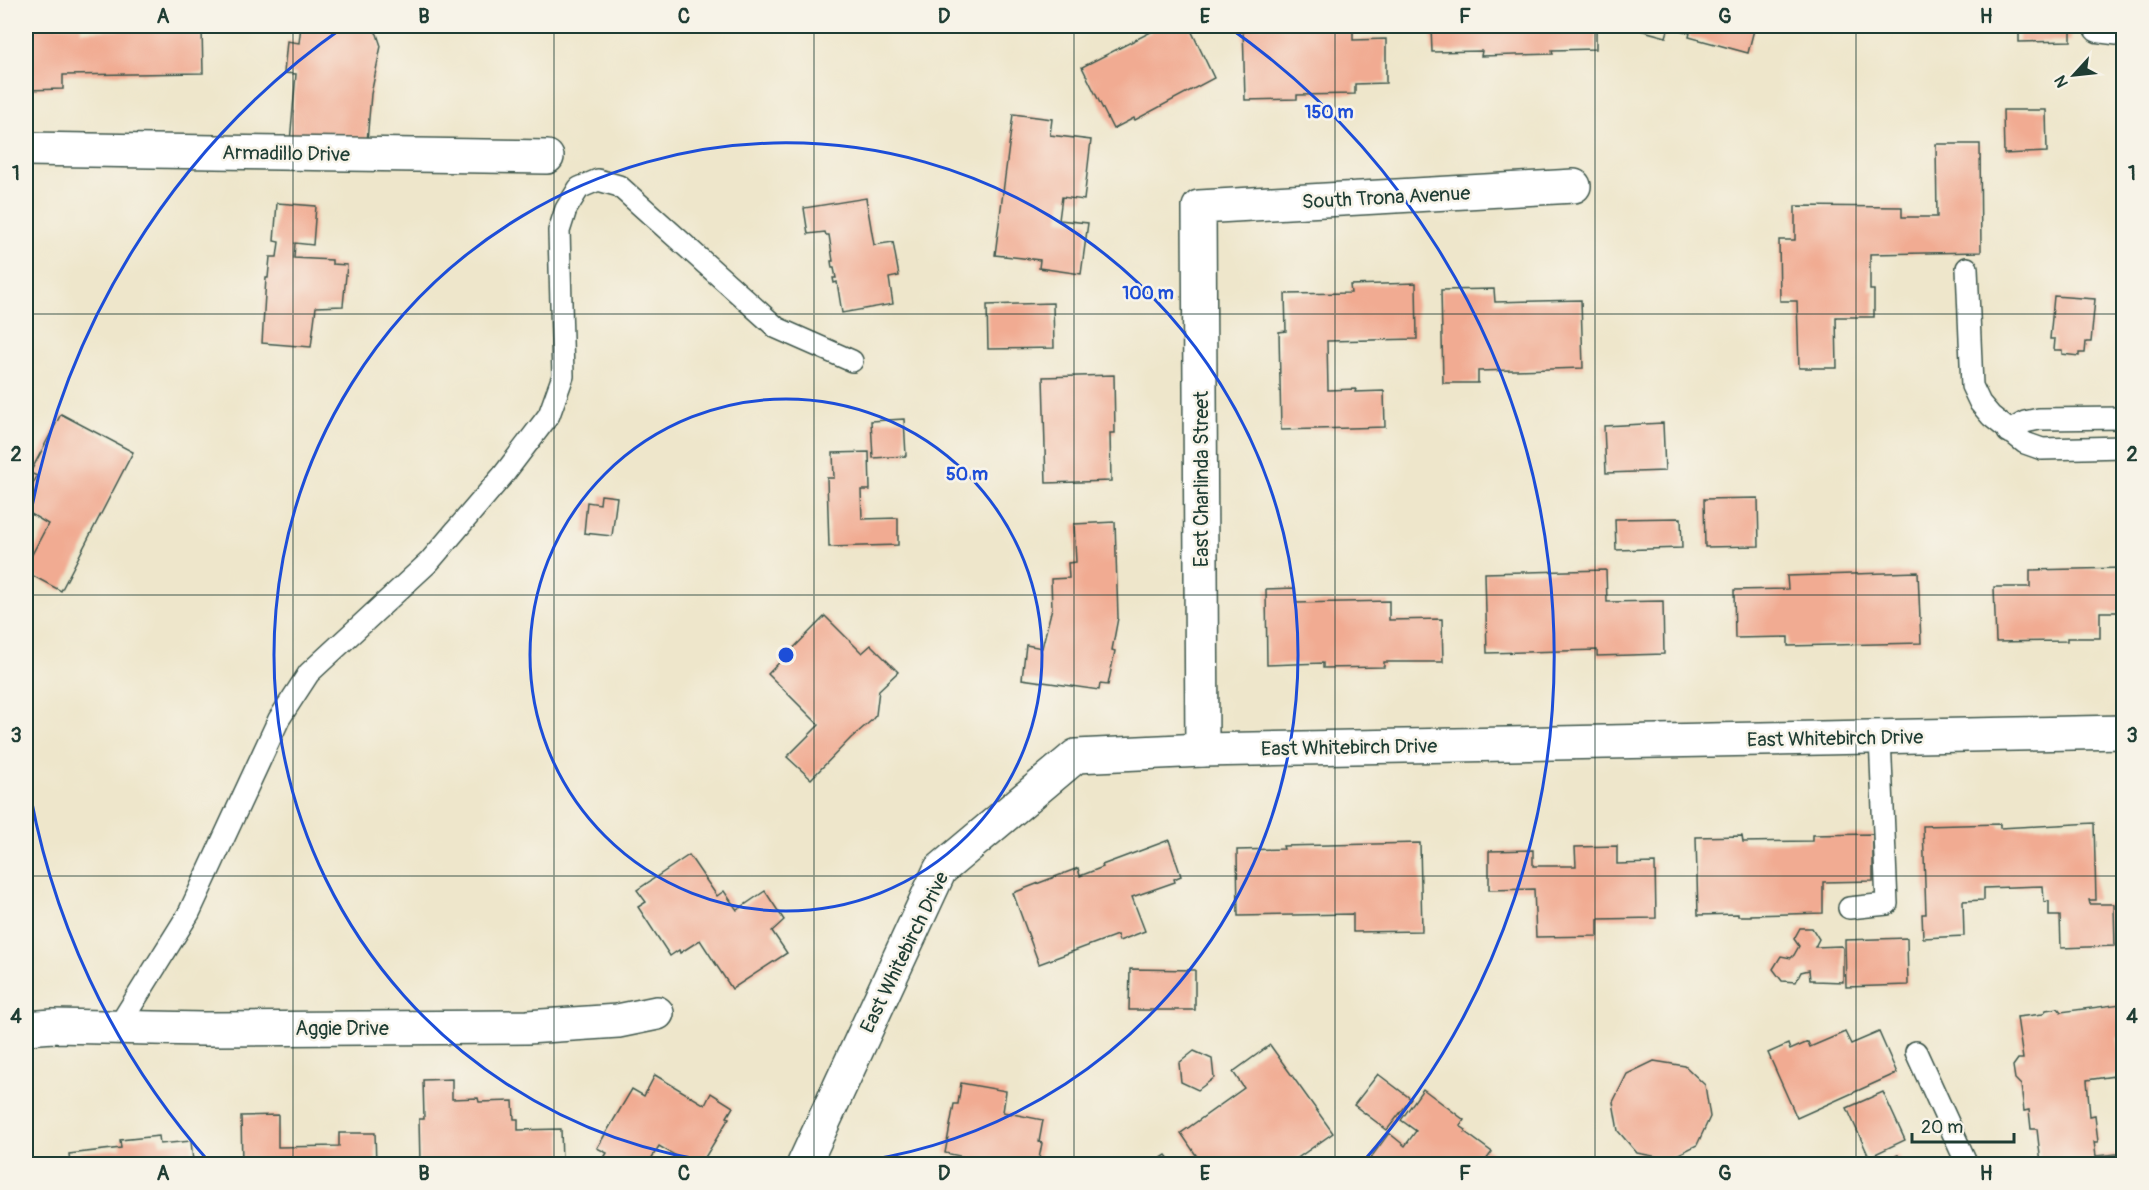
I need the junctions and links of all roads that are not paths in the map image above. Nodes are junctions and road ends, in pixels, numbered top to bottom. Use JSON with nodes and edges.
{"nodes":[{"id":1,"x":26,"y":149,"type":"edge"},
{"id":2,"x":547,"y":157,"type":"dead end"},
{"id":3,"x":1574,"y":186,"type":"dead end"},
{"id":4,"x":1199,"y":207,"type":"joint"},
{"id":5,"x":1967,"y":268,"type":"dead end"},
{"id":6,"x":852,"y":361,"type":"dead end"},
{"id":7,"x":2124,"y":418,"type":"edge"},
{"id":8,"x":2008,"y":432,"type":"junction"},
{"id":9,"x":2124,"y":447,"type":"edge"},
{"id":10,"x":2124,"y":732,"type":"edge"},
{"id":11,"x":1880,"y":737,"type":"junction"},
{"id":12,"x":1202,"y":750,"type":"junction"},
{"id":13,"x":1849,"y":908,"type":"dead end"},
{"id":14,"x":657,"y":1013,"type":"dead end"},
{"id":15,"x":26,"y":1028,"type":"edge"},
{"id":16,"x":118,"y":1028,"type":"junction"},
{"id":17,"x":1916,"y":1052,"type":"dead end"},
{"id":18,"x":804,"y":1164,"type":"edge"},
{"id":19,"x":1967,"y":1164,"type":"edge"}],
"edges":[{"from":1,"to":2,"type":"street","name":"Armadillo Drive"},
{"from":3,"to":4,"type":"street","name":"South Trona Avenue"},
{"from":4,"to":12,"type":"street","name":"East Charlinda Street"},
{"from":5,"to":8,"type":"lane"},
{"from":6,"to":16,"type":"lane"},
{"from":7,"to":8,"type":"lane"},
{"from":8,"to":9,"type":"lane"},
{"from":10,"to":11,"type":"street","name":"East Whitebirch Drive"},
{"from":11,"to":12,"type":"street","name":"East Whitebirch Drive"},
{"from":11,"to":13,"type":"lane"},
{"from":12,"to":18,"type":"street","name":"East Whitebirch Drive"},
{"from":14,"to":16,"type":"street","name":"Aggie Drive"},
{"from":15,"to":16,"type":"street","name":"Aggie Drive"},
{"from":17,"to":19,"type":"lane"}]}
